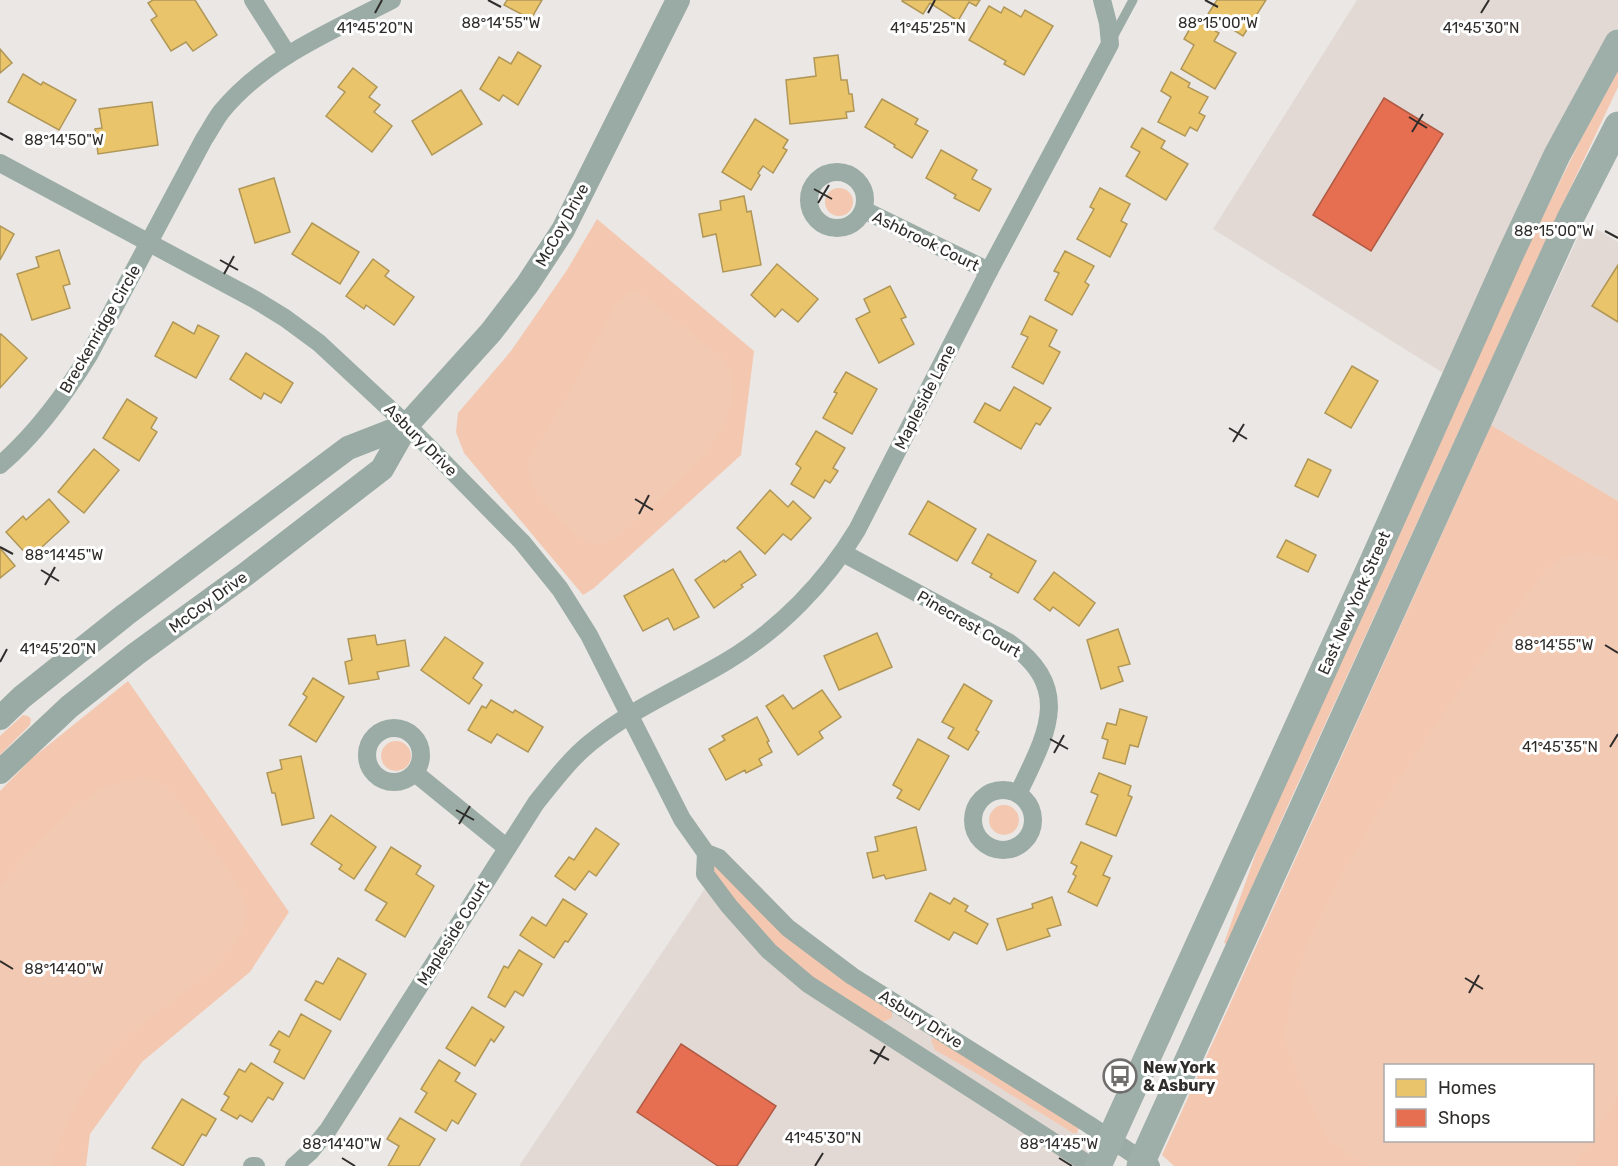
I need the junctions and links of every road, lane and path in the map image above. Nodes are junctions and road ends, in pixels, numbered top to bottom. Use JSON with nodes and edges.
{"nodes":[{"id":1,"x":254,"y":0,"type":"edge"},
{"id":2,"x":392,"y":0,"type":"edge"},
{"id":3,"x":678,"y":0,"type":"edge"},
{"id":4,"x":1101,"y":0,"type":"edge"},
{"id":5,"x":1133,"y":0,"type":"edge"},
{"id":6,"x":1618,"y":43,"type":"edge"},
{"id":7,"x":1110,"y":44,"type":"junction"},
{"id":8,"x":288,"y":55,"type":"junction"},
{"id":9,"x":1618,"y":125,"type":"edge"},
{"id":10,"x":0,"y":163,"type":"edge"},
{"id":11,"x":864,"y":210,"type":"dead end"},
{"id":12,"x":149,"y":242,"type":"junction"},
{"id":13,"x":989,"y":271,"type":"junction"},
{"id":14,"x":407,"y":424,"type":"junction"},
{"id":15,"x":0,"y":465,"type":"edge"},
{"id":16,"x":843,"y":553,"type":"junction"},
{"id":17,"x":628,"y":717,"type":"junction"},
{"id":18,"x":0,"y":718,"type":"edge"},
{"id":19,"x":0,"y":772,"type":"edge"},
{"id":20,"x":415,"y":773,"type":"dead end"},
{"id":21,"x":1018,"y":794,"type":"dead end"},
{"id":22,"x":507,"y":848,"type":"junction"},
{"id":23,"x":706,"y":853,"type":"junction"},
{"id":24,"x":1111,"y":1140,"type":"junction"},
{"id":25,"x":1144,"y":1164,"type":"edge"},
{"id":26,"x":294,"y":1166,"type":"edge"},
{"id":27,"x":1091,"y":1166,"type":"edge"},
{"id":28,"x":1098,"y":1166,"type":"edge"}],
"edges":[{"from":1,"to":8,"type":"street"},
{"from":2,"to":8,"type":"street","name":"Breckenridge Circle"},
{"from":3,"to":14,"type":"street","name":"McCoy Drive"},
{"from":4,"to":7,"type":"street"},
{"from":5,"to":7,"type":"lane","name":"Mapleside Lane"},
{"from":6,"to":24,"type":"main road","name":"East New York Street"},
{"from":7,"to":13,"type":"street","name":"Mapleside Lane"},
{"from":8,"to":12,"type":"street","name":"Breckenridge Circle"},
{"from":9,"to":25,"type":"main road"},
{"from":10,"to":12,"type":"street","name":"Asbury Drive"},
{"from":11,"to":13,"type":"street","name":"Ashbrook Court"},
{"from":12,"to":14,"type":"street","name":"Asbury Drive"},
{"from":12,"to":15,"type":"street","name":"Breckenridge Circle"},
{"from":13,"to":16,"type":"street","name":"Mapleside Lane"},
{"from":14,"to":17,"type":"street","name":"Asbury Drive"},
{"from":14,"to":18,"type":"street","name":"McCoy Drive"},
{"from":14,"to":19,"type":"street","name":"McCoy Drive"},
{"from":16,"to":17,"type":"street","name":"Mapleside Lane"},
{"from":16,"to":21,"type":"street","name":"Pinecrest Court"},
{"from":17,"to":22,"type":"street","name":"Mapleside Court"},
{"from":17,"to":23,"type":"street","name":"Asbury Drive"},
{"from":20,"to":22,"type":"street"},
{"from":22,"to":26,"type":"street","name":"Mapleside Court"},
{"from":23,"to":24,"type":"street","name":"Asbury Drive"},
{"from":23,"to":27,"type":"street","name":"Asbury Drive"},
{"from":24,"to":25,"type":"street","name":"Asbury Drive"},
{"from":24,"to":28,"type":"main road","name":"East New York Street"}]}
